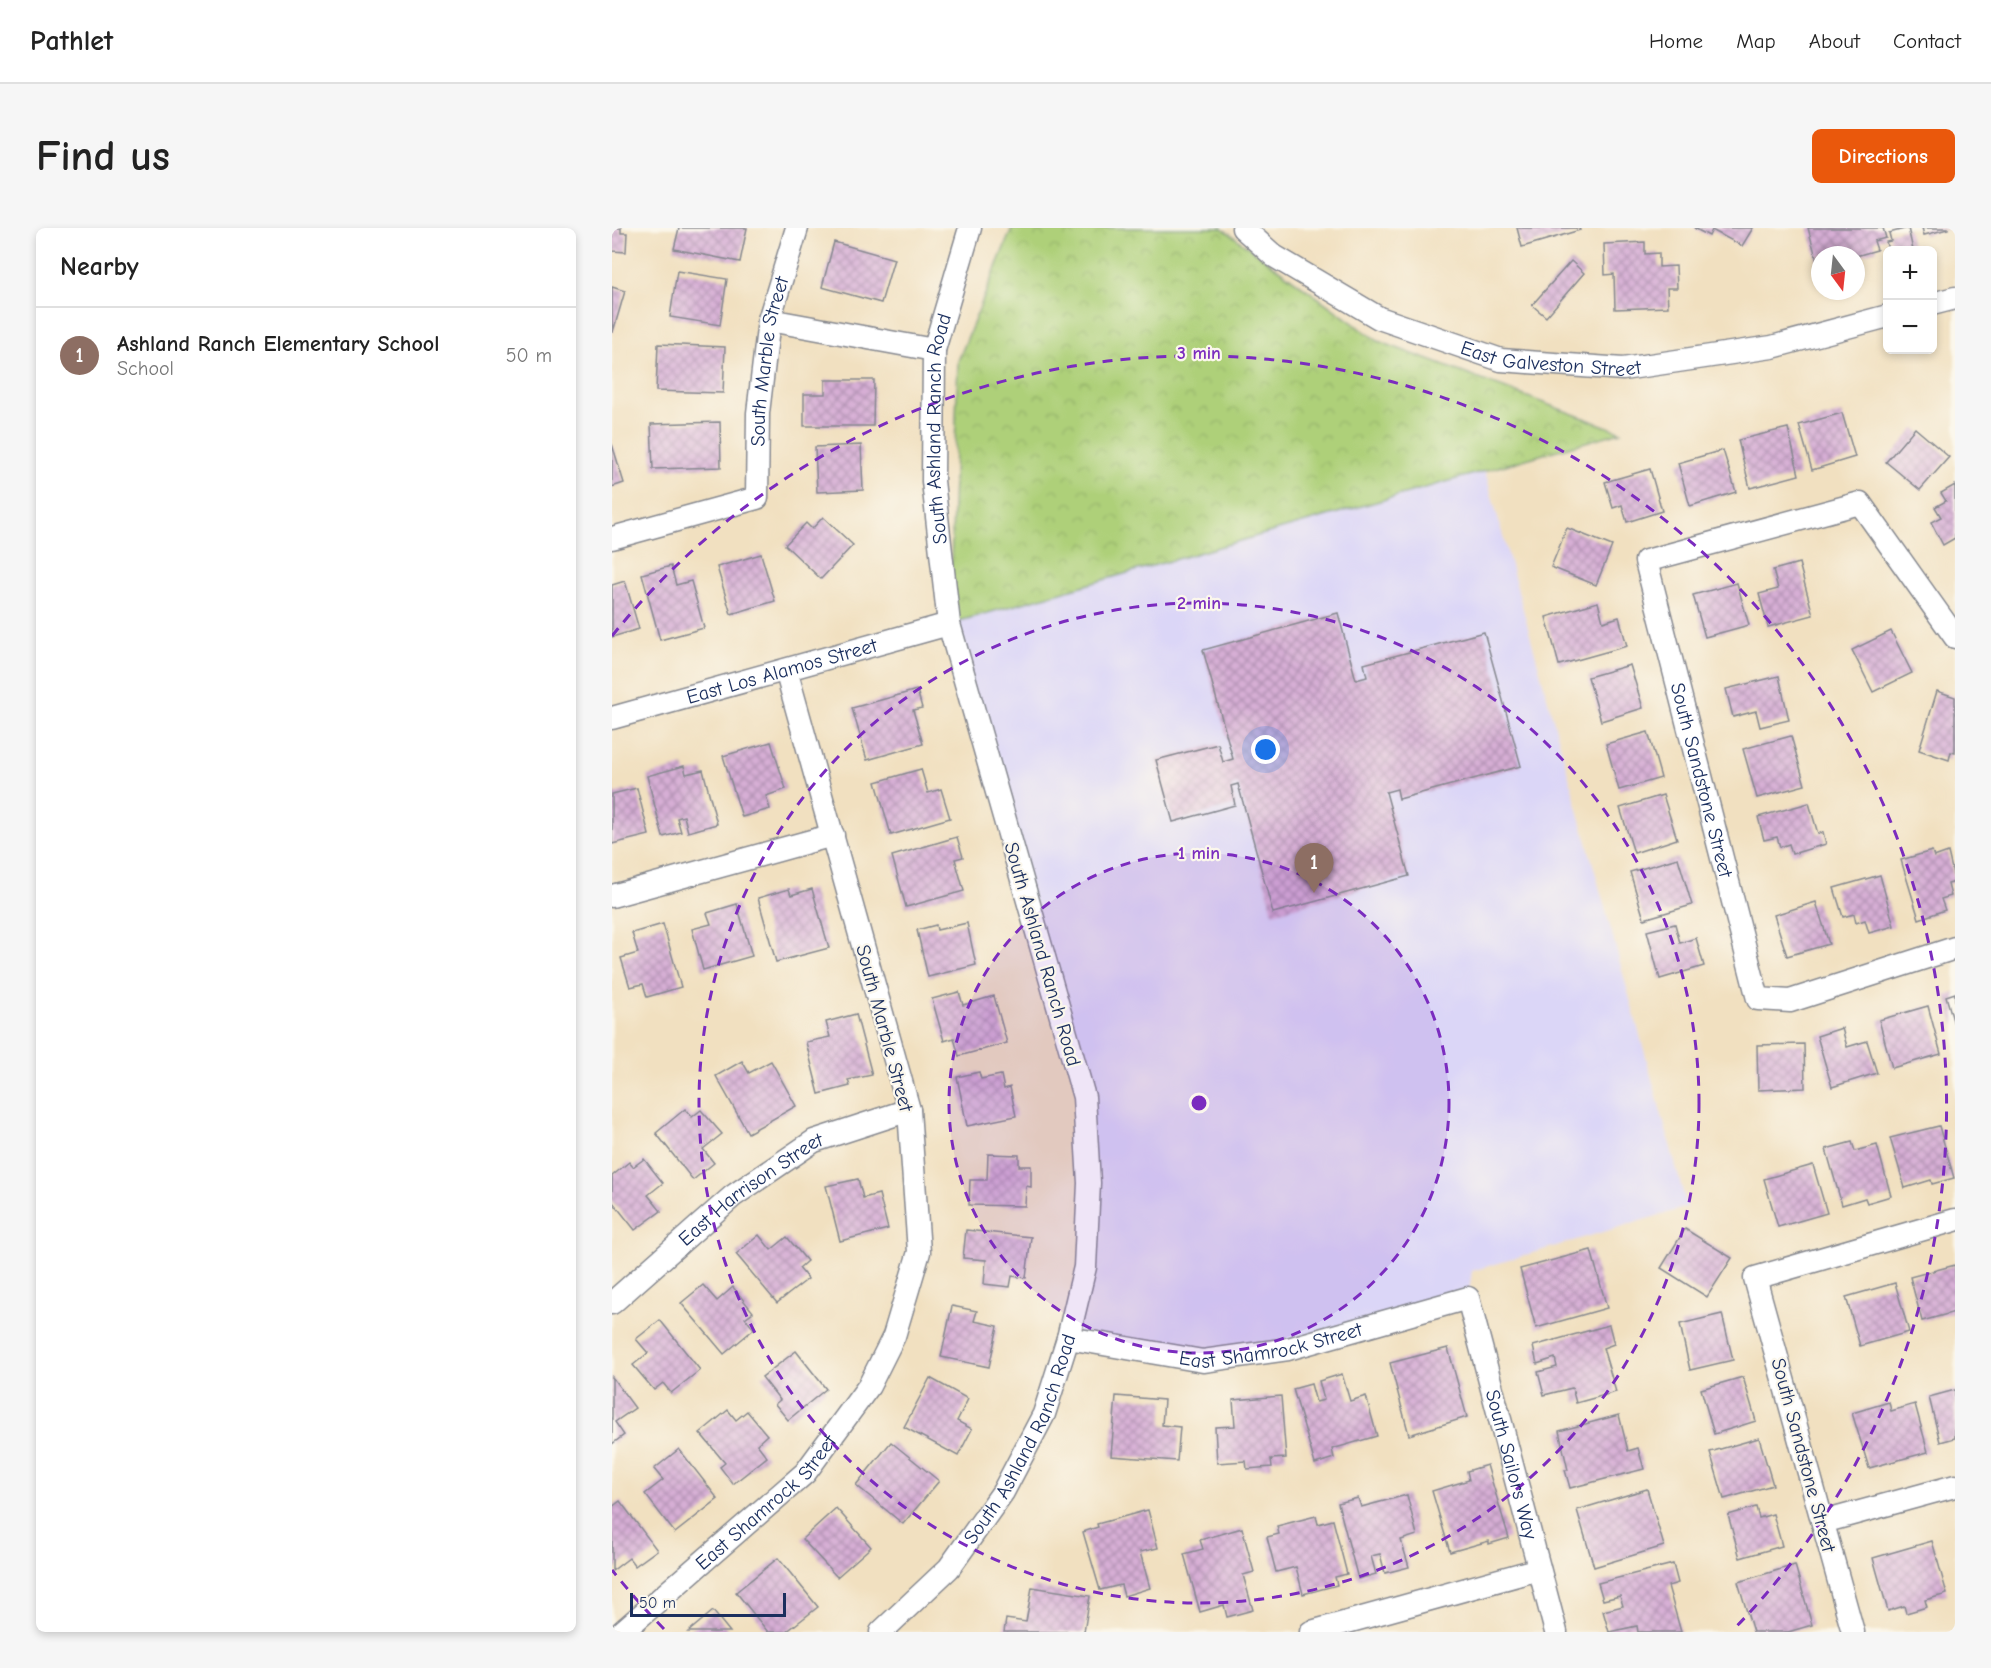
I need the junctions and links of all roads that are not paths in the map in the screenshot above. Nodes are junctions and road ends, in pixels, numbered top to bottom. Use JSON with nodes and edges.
{"nodes":[{"id":1,"x":797,"y":228,"type":"edge"},
{"id":2,"x":970,"y":228,"type":"edge"},
{"id":3,"x":1243,"y":228,"type":"edge"},
{"id":4,"x":1955,"y":298,"type":"edge"},
{"id":5,"x":1937,"y":303,"type":"edge"},
{"id":6,"x":1883,"y":317,"type":"edge"},
{"id":7,"x":769,"y":320,"type":"junction"},
{"id":8,"x":934,"y":350,"type":"junction"},
{"id":9,"x":612,"y":538,"type":"edge"},
{"id":10,"x":949,"y":624,"type":"junction"},
{"id":11,"x":1955,"y":637,"type":"edge"},
{"id":12,"x":786,"y":670,"type":"junction"},
{"id":13,"x":612,"y":718,"type":"edge"},
{"id":14,"x":833,"y":835,"type":"junction"},
{"id":15,"x":612,"y":896,"type":"edge"},
{"id":16,"x":1955,"y":948,"type":"edge"},
{"id":17,"x":909,"y":1110,"type":"junction"},
{"id":18,"x":1955,"y":1220,"type":"edge"},
{"id":19,"x":1468,"y":1298,"type":"joint"},
{"id":20,"x":612,"y":1303,"type":"edge"},
{"id":21,"x":1068,"y":1338,"type":"junction"},
{"id":22,"x":869,"y":1386,"type":"joint"},
{"id":23,"x":1955,"y":1486,"type":"edge"},
{"id":24,"x":1823,"y":1522,"type":"junction"},
{"id":25,"x":1539,"y":1569,"type":"junction"},
{"id":26,"x":622,"y":1632,"type":"edge"},
{"id":27,"x":881,"y":1632,"type":"edge"},
{"id":28,"x":1311,"y":1632,"type":"edge"},
{"id":29,"x":1556,"y":1632,"type":"edge"},
{"id":30,"x":1852,"y":1632,"type":"edge"}],
"edges":[{"from":1,"to":7,"type":"street","name":"South Marble Street"},
{"from":2,"to":8,"type":"street","name":"South Ashland Ranch Road"},
{"from":3,"to":6,"type":"street","name":"East Galveston Street"},
{"from":4,"to":5,"type":"street"},
{"from":7,"to":8,"type":"street"},
{"from":7,"to":9,"type":"street","name":"South Marble Street"},
{"from":8,"to":10,"type":"street","name":"South Ashland Ranch Road"},
{"from":10,"to":12,"type":"street","name":"East Los Alamos Street"},
{"from":10,"to":21,"type":"street","name":"South Ashland Ranch Road"},
{"from":11,"to":16,"type":"street","name":"South Sandstone Street"},
{"from":12,"to":13,"type":"street","name":"East Los Alamos Street"},
{"from":12,"to":14,"type":"street","name":"South Marble Street"},
{"from":14,"to":15,"type":"street"},
{"from":14,"to":17,"type":"street","name":"South Marble Street"},
{"from":17,"to":20,"type":"street","name":"East Harrison Street"},
{"from":17,"to":22,"type":"street","name":"South Marble Street"},
{"from":18,"to":24,"type":"street","name":"South Sandstone Street"},
{"from":19,"to":21,"type":"street","name":"East Shamrock Street"},
{"from":19,"to":25,"type":"street","name":"South Sailors Way"},
{"from":21,"to":27,"type":"street","name":"South Ashland Ranch Road"},
{"from":22,"to":26,"type":"street","name":"East Shamrock Street"},
{"from":23,"to":24,"type":"street"},
{"from":24,"to":30,"type":"street","name":"South Sandstone Street"},
{"from":25,"to":28,"type":"street"},
{"from":25,"to":29,"type":"street","name":"South Sailors Way"}]}
